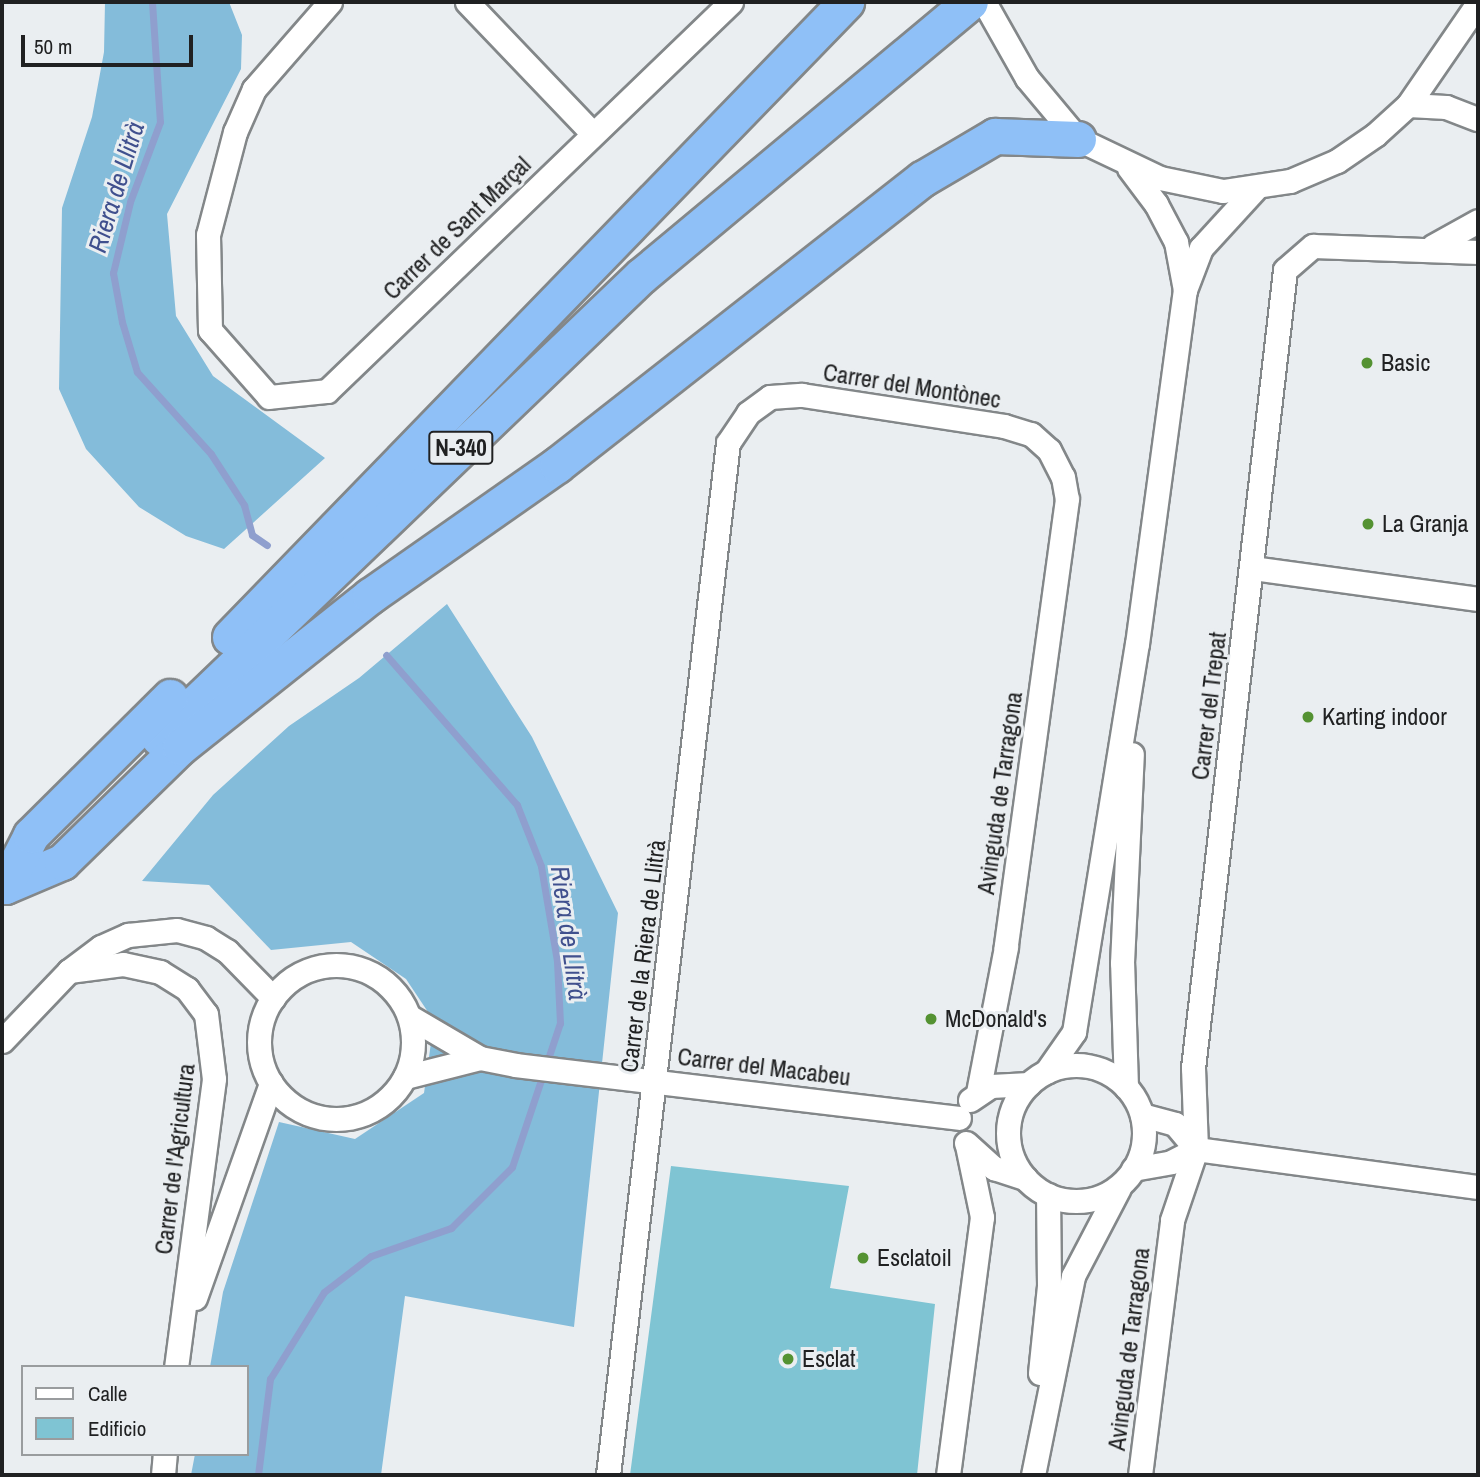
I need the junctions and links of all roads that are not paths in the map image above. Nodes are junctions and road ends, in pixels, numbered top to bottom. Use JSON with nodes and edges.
{"nodes":[{"id":1,"x":330,"y":2,"type":"edge"},
{"id":2,"x":467,"y":2,"type":"edge"},
{"id":3,"x":731,"y":2,"type":"edge"},
{"id":4,"x":846,"y":2,"type":"edge"},
{"id":5,"x":970,"y":2,"type":"edge"},
{"id":6,"x":984,"y":2,"type":"edge"},
{"id":7,"x":1478,"y":4,"type":"edge"},
{"id":8,"x":1408,"y":105,"type":"junction"},
{"id":9,"x":1478,"y":119,"type":"edge"},
{"id":10,"x":592,"y":133,"type":"junction"},
{"id":11,"x":1078,"y":139,"type":"junction"},
{"id":12,"x":1128,"y":166,"type":"junction"},
{"id":13,"x":1255,"y":189,"type":"junction"},
{"id":14,"x":1478,"y":221,"type":"edge"},
{"id":15,"x":1424,"y":250,"type":"junction"},
{"id":16,"x":1478,"y":252,"type":"edge"},
{"id":17,"x":1185,"y":290,"type":"junction"},
{"id":18,"x":729,"y":443,"type":"joint"},
{"id":19,"x":1067,"y":499,"type":"joint"},
{"id":20,"x":1252,"y":568,"type":"junction"},
{"id":21,"x":1478,"y":598,"type":"edge"},
{"id":22,"x":1137,"y":644,"type":"junction"},
{"id":23,"x":3,"y":887,"type":"edge"},
{"id":24,"x":69,"y":971,"type":"junction"},
{"id":25,"x":273,"y":998,"type":"junction"},
{"id":26,"x":410,"y":1017,"type":"junction"},
{"id":27,"x":2,"y":1041,"type":"edge"},
{"id":28,"x":480,"y":1058,"type":"junction"},
{"id":29,"x":405,"y":1077,"type":"junction"},
{"id":30,"x":1037,"y":1078,"type":"junction"},
{"id":31,"x":655,"y":1080,"type":"junction"},
{"id":32,"x":271,"y":1083,"type":"junction"},
{"id":33,"x":1126,"y":1087,"type":"junction"},
{"id":34,"x":978,"y":1093,"type":"junction"},
{"id":35,"x":1142,"y":1115,"type":"junction"},
{"id":36,"x":959,"y":1118,"type":"junction"},
{"id":37,"x":967,"y":1145,"type":"junction"},
{"id":38,"x":1196,"y":1149,"type":"junction"},
{"id":39,"x":1128,"y":1176,"type":"junction"},
{"id":40,"x":1025,"y":1178,"type":"junction"},
{"id":41,"x":1478,"y":1187,"type":"edge"},
{"id":42,"x":1048,"y":1195,"type":"junction"},
{"id":43,"x":180,"y":1340,"type":"junction"},
{"id":44,"x":176,"y":1365,"type":"edge"},
{"id":45,"x":165,"y":1456,"type":"edge"},
{"id":46,"x":163,"y":1475,"type":"edge"},
{"id":47,"x":608,"y":1475,"type":"edge"},
{"id":48,"x":948,"y":1475,"type":"edge"},
{"id":49,"x":1031,"y":1475,"type":"edge"},
{"id":50,"x":1140,"y":1475,"type":"edge"}],
"edges":[{"from":1,"to":10,"type":"street","name":"Carrer de Sant Marçal"},
{"from":2,"to":10,"type":"street"},
{"from":3,"to":10,"type":"street","name":"Carrer de Sant Marçal"},
{"from":4,"to":23,"type":"highway"},
{"from":5,"to":23,"type":"highway","number":"N-340"},
{"from":6,"to":11,"type":"street"},
{"from":7,"to":8,"type":"street"},
{"from":8,"to":9,"type":"street"},
{"from":8,"to":13,"type":"street"},
{"from":11,"to":12,"type":"street"},
{"from":11,"to":23,"type":"highway"},
{"from":12,"to":13,"type":"street"},
{"from":12,"to":17,"type":"street"},
{"from":13,"to":17,"type":"street"},
{"from":14,"to":15,"type":"street"},
{"from":15,"to":16,"type":"street"},
{"from":15,"to":20,"type":"street","name":"Carrer del Trepat"},
{"from":17,"to":22,"type":"street"},
{"from":18,"to":19,"type":"street","name":"Carrer del Montònec"},
{"from":18,"to":31,"type":"street","name":"Carrer de la Riera de Llitrà"},
{"from":19,"to":34,"type":"street","name":"Avinguda de Tarragona"},
{"from":20,"to":21,"type":"street"},
{"from":20,"to":38,"type":"street","name":"Carrer del Trepat"},
{"from":22,"to":30,"type":"street"},
{"from":22,"to":33,"type":"street"},
{"from":24,"to":25,"type":"street"},
{"from":24,"to":27,"type":"street"},
{"from":24,"to":43,"type":"street","name":"Carrer de l'Agricultura"},
{"from":25,"to":26,"type":"street"},
{"from":25,"to":32,"type":"street"},
{"from":26,"to":28,"type":"street","name":"Carrer del Macabeu"},
{"from":26,"to":29,"type":"street"},
{"from":28,"to":29,"type":"street","name":"Carrer del Macabeu"},
{"from":28,"to":31,"type":"street","name":"Carrer del Macabeu"},
{"from":29,"to":32,"type":"street"},
{"from":30,"to":33,"type":"street"},
{"from":30,"to":34,"type":"street"},
{"from":30,"to":40,"type":"street"},
{"from":31,"to":36,"type":"street","name":"Carrer del Macabeu"},
{"from":31,"to":47,"type":"street","name":"Carrer de la Riera de Llitrà"},
{"from":32,"to":43,"type":"street","name":"Carrer de l'Agricultura"},
{"from":33,"to":35,"type":"street"},
{"from":34,"to":36,"type":"street"},
{"from":35,"to":38,"type":"street"},
{"from":35,"to":39,"type":"street"},
{"from":36,"to":37,"type":"street"},
{"from":37,"to":40,"type":"street"},
{"from":37,"to":48,"type":"street"},
{"from":38,"to":39,"type":"street"},
{"from":38,"to":41,"type":"street"},
{"from":38,"to":50,"type":"street","name":"Avinguda de Tarragona"},
{"from":39,"to":42,"type":"street"},
{"from":39,"to":49,"type":"street"},
{"from":40,"to":42,"type":"street"},
{"from":42,"to":49,"type":"street"},
{"from":43,"to":44,"type":"street","name":"Carrer de l'Agricultura"},
{"from":45,"to":46,"type":"street"}]}
